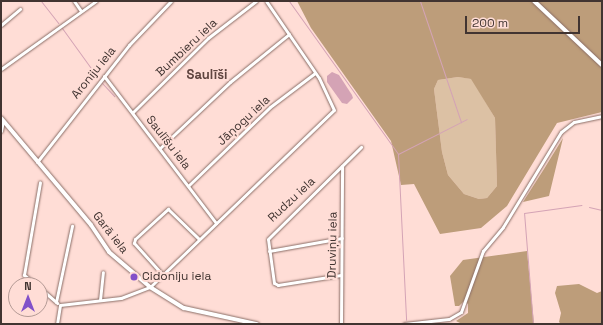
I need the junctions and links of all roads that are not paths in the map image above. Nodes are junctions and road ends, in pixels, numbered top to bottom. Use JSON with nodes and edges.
{"nodes":[{"id":1,"x":74,"y":1,"type":"edge"},
{"id":2,"x":96,"y":1,"type":"edge"},
{"id":3,"x":171,"y":1,"type":"edge"},
{"id":4,"x":256,"y":1,"type":"edge"},
{"id":5,"x":266,"y":1,"type":"edge"},
{"id":6,"x":534,"y":1,"type":"edge"},
{"id":7,"x":20,"y":9,"type":"dead end"},
{"id":8,"x":81,"y":11,"type":"junction"},
{"id":9,"x":1,"y":25,"type":"edge"},
{"id":10,"x":289,"y":34,"type":"junction"},
{"id":11,"x":602,"y":65,"type":"edge"},
{"id":12,"x":1,"y":69,"type":"edge"},
{"id":13,"x":315,"y":73,"type":"junction"},
{"id":14,"x":104,"y":76,"type":"junction"},
{"id":15,"x":133,"y":112,"type":"junction"},
{"id":16,"x":602,"y":116,"type":"edge"},
{"id":17,"x":2,"y":119,"type":"edge"},
{"id":18,"x":1,"y":131,"type":"edge"},
{"id":19,"x":361,"y":147,"type":"dead end"},
{"id":20,"x":160,"y":148,"type":"junction"},
{"id":21,"x":37,"y":162,"type":"junction"},
{"id":22,"x":342,"y":166,"type":"junction"},
{"id":23,"x":40,"y":182,"type":"dead end"},
{"id":24,"x":189,"y":185,"type":"junction"},
{"id":25,"x":216,"y":223,"type":"junction"},
{"id":26,"x":72,"y":226,"type":"dead end"},
{"id":27,"x":342,"y":238,"type":"junction"},
{"id":28,"x":199,"y":239,"type":"junction"},
{"id":29,"x":269,"y":251,"type":"junction"},
{"id":30,"x":103,"y":272,"type":"dead end"},
{"id":31,"x":162,"y":274,"type":"junction"},
{"id":32,"x":341,"y":275,"type":"junction"},
{"id":33,"x":26,"y":277,"type":"edge"},
{"id":34,"x":150,"y":287,"type":"junction"},
{"id":35,"x":48,"y":295,"type":"edge"},
{"id":36,"x":100,"y":300,"type":"junction"},
{"id":37,"x":56,"y":302,"type":"junction"},
{"id":38,"x":60,"y":305,"type":"junction"},
{"id":39,"x":57,"y":324,"type":"edge"},
{"id":40,"x":257,"y":324,"type":"edge"},
{"id":41,"x":341,"y":324,"type":"edge"},
{"id":42,"x":404,"y":324,"type":"edge"}],
"edges":[{"from":1,"to":8,"type":"street"},
{"from":2,"to":8,"type":"street"},
{"from":3,"to":14,"type":"street","name":"Aroniju iela"},
{"from":4,"to":15,"type":"street","name":"Bumbieru iela"},
{"from":5,"to":10,"type":"street"},
{"from":6,"to":11,"type":"street"},
{"from":7,"to":9,"type":"street"},
{"from":8,"to":12,"type":"street"},
{"from":10,"to":13,"type":"street"},
{"from":10,"to":20,"type":"street"},
{"from":13,"to":24,"type":"street","name":"Jāņogu iela"},
{"from":13,"to":25,"type":"street"},
{"from":14,"to":15,"type":"street","name":"Saulīšu iela"},
{"from":14,"to":21,"type":"street","name":"Aroniju iela"},
{"from":15,"to":20,"type":"street","name":"Saulīšu iela"},
{"from":16,"to":42,"type":"street"},
{"from":17,"to":18,"type":"street"},
{"from":17,"to":21,"type":"street","name":"Garā iela"},
{"from":19,"to":22,"type":"street","name":"Rudzu iela"},
{"from":20,"to":24,"type":"street","name":"Saulīšu iela"},
{"from":21,"to":34,"type":"street","name":"Garā iela"},
{"from":22,"to":27,"type":"street","name":"Druviņu iela"},
{"from":22,"to":29,"type":"street","name":"Rudzu iela"},
{"from":23,"to":33,"type":"street"},
{"from":24,"to":25,"type":"street","name":"Saulīšu iela"},
{"from":25,"to":28,"type":"street"},
{"from":26,"to":37,"type":"street"},
{"from":27,"to":29,"type":"street"},
{"from":27,"to":32,"type":"street","name":"Druviņu iela"},
{"from":28,"to":31,"type":"street"},
{"from":28,"to":31,"type":"street"},
{"from":29,"to":32,"type":"street","name":"Rudzu iela"},
{"from":30,"to":36,"type":"street"},
{"from":31,"to":34,"type":"street"},
{"from":32,"to":41,"type":"street","name":"Druviņu iela"},
{"from":34,"to":36,"type":"street"},
{"from":34,"to":40,"type":"street","name":"Garā iela"},
{"from":35,"to":37,"type":"street"},
{"from":36,"to":38,"type":"street"},
{"from":37,"to":38,"type":"street"},
{"from":38,"to":39,"type":"street"}]}
